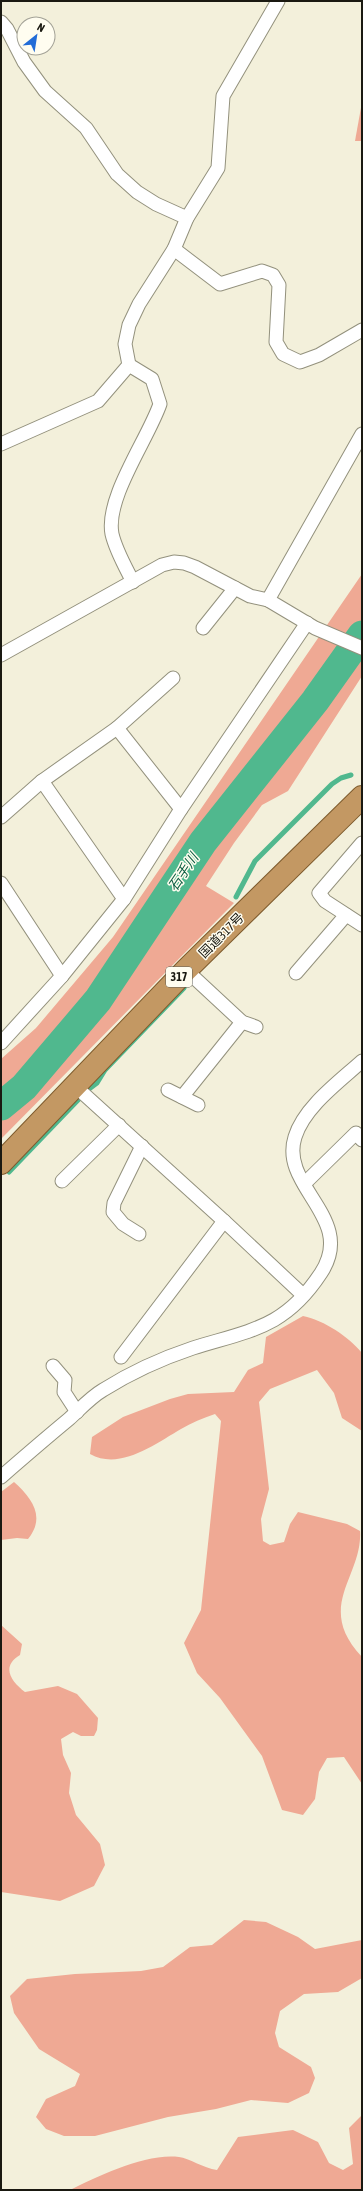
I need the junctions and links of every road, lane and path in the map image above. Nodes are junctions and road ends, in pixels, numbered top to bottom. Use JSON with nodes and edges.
{"nodes":[{"id":1,"x":278,"y":1,"type":"edge"},
{"id":2,"x":1,"y":22,"type":"edge"},
{"id":3,"x":187,"y":218,"type":"junction"},
{"id":4,"x":174,"y":249,"type":"junction"},
{"id":5,"x":362,"y":330,"type":"edge"},
{"id":6,"x":129,"y":365,"type":"junction"},
{"id":7,"x":362,"y":434,"type":"edge"},
{"id":8,"x":1,"y":444,"type":"edge"},
{"id":9,"x":133,"y":582,"type":"junction"},
{"id":10,"x":235,"y":588,"type":"junction"},
{"id":11,"x":268,"y":600,"type":"junction"},
{"id":12,"x":311,"y":626,"type":"junction"},
{"id":13,"x":203,"y":628,"type":"dead end"},
{"id":14,"x":362,"y":648,"type":"edge"},
{"id":15,"x":1,"y":655,"type":"edge"},
{"id":16,"x":173,"y":678,"type":"dead end"},
{"id":17,"x":117,"y":728,"type":"junction"},
{"id":18,"x":42,"y":781,"type":"junction"},
{"id":19,"x":362,"y":797,"type":"edge"},
{"id":20,"x":181,"y":809,"type":"junction"},
{"id":21,"x":1,"y":817,"type":"edge"},
{"id":22,"x":362,"y":843,"type":"edge"},
{"id":23,"x":1,"y":883,"type":"edge"},
{"id":24,"x":124,"y":899,"type":"junction"},
{"id":25,"x":346,"y":915,"type":"junction"},
{"id":26,"x":362,"y":925,"type":"edge"},
{"id":27,"x":186,"y":970,"type":"junction"},
{"id":28,"x":296,"y":973,"type":"dead end"},
{"id":29,"x":62,"y":976,"type":"junction"},
{"id":30,"x":242,"y":1022,"type":"junction"},
{"id":31,"x":256,"y":1027,"type":"dead end"},
{"id":32,"x":1,"y":1042,"type":"edge"},
{"id":33,"x":362,"y":1061,"type":"edge"},
{"id":34,"x":75,"y":1086,"type":"junction"},
{"id":35,"x":168,"y":1090,"type":"dead end"},
{"id":36,"x":182,"y":1097,"type":"junction"},
{"id":37,"x":198,"y":1106,"type":"dead end"},
{"id":38,"x":119,"y":1125,"type":"junction"},
{"id":39,"x":362,"y":1140,"type":"edge"},
{"id":40,"x":142,"y":1146,"type":"junction"},
{"id":41,"x":1,"y":1163,"type":"edge"},
{"id":42,"x":62,"y":1181,"type":"dead end"},
{"id":43,"x":304,"y":1184,"type":"junction"},
{"id":44,"x":224,"y":1221,"type":"junction"},
{"id":45,"x":139,"y":1234,"type":"dead end"},
{"id":46,"x":303,"y":1295,"type":"junction"},
{"id":47,"x":121,"y":1357,"type":"dead end"},
{"id":48,"x":53,"y":1366,"type":"dead end"},
{"id":49,"x":77,"y":1412,"type":"junction"},
{"id":50,"x":1,"y":1477,"type":"edge"}],
"edges":[{"from":1,"to":3,"type":"street"},
{"from":2,"to":3,"type":"street"},
{"from":3,"to":4,"type":"street"},
{"from":4,"to":5,"type":"street"},
{"from":4,"to":6,"type":"street"},
{"from":6,"to":8,"type":"street"},
{"from":6,"to":9,"type":"street"},
{"from":7,"to":11,"type":"street"},
{"from":9,"to":10,"type":"street"},
{"from":9,"to":15,"type":"street"},
{"from":10,"to":11,"type":"street"},
{"from":10,"to":13,"type":"street"},
{"from":11,"to":12,"type":"street"},
{"from":12,"to":14,"type":"street"},
{"from":12,"to":20,"type":"street"},
{"from":16,"to":17,"type":"street"},
{"from":17,"to":18,"type":"street"},
{"from":17,"to":20,"type":"street"},
{"from":18,"to":21,"type":"street"},
{"from":18,"to":24,"type":"street"},
{"from":19,"to":27,"type":"highway","name":"国道317号","number":"317"},
{"from":20,"to":24,"type":"street"},
{"from":22,"to":25,"type":"street"},
{"from":23,"to":29,"type":"street"},
{"from":24,"to":29,"type":"street"},
{"from":25,"to":26,"type":"street"},
{"from":25,"to":28,"type":"street"},
{"from":27,"to":30,"type":"street"},
{"from":27,"to":34,"type":"highway","name":"国道317号","number":"317"},
{"from":29,"to":32,"type":"street"},
{"from":30,"to":31,"type":"street"},
{"from":30,"to":36,"type":"street"},
{"from":33,"to":43,"type":"street"},
{"from":34,"to":38,"type":"street"},
{"from":34,"to":41,"type":"highway","name":"国道317号","number":"317"},
{"from":35,"to":36,"type":"street"},
{"from":36,"to":37,"type":"street"},
{"from":38,"to":40,"type":"street"},
{"from":38,"to":42,"type":"street"},
{"from":39,"to":43,"type":"street"},
{"from":40,"to":44,"type":"street"},
{"from":40,"to":45,"type":"street"},
{"from":43,"to":46,"type":"street"},
{"from":44,"to":46,"type":"street"},
{"from":44,"to":47,"type":"street"},
{"from":46,"to":49,"type":"street"},
{"from":48,"to":49,"type":"street"},
{"from":49,"to":50,"type":"street"}]}
